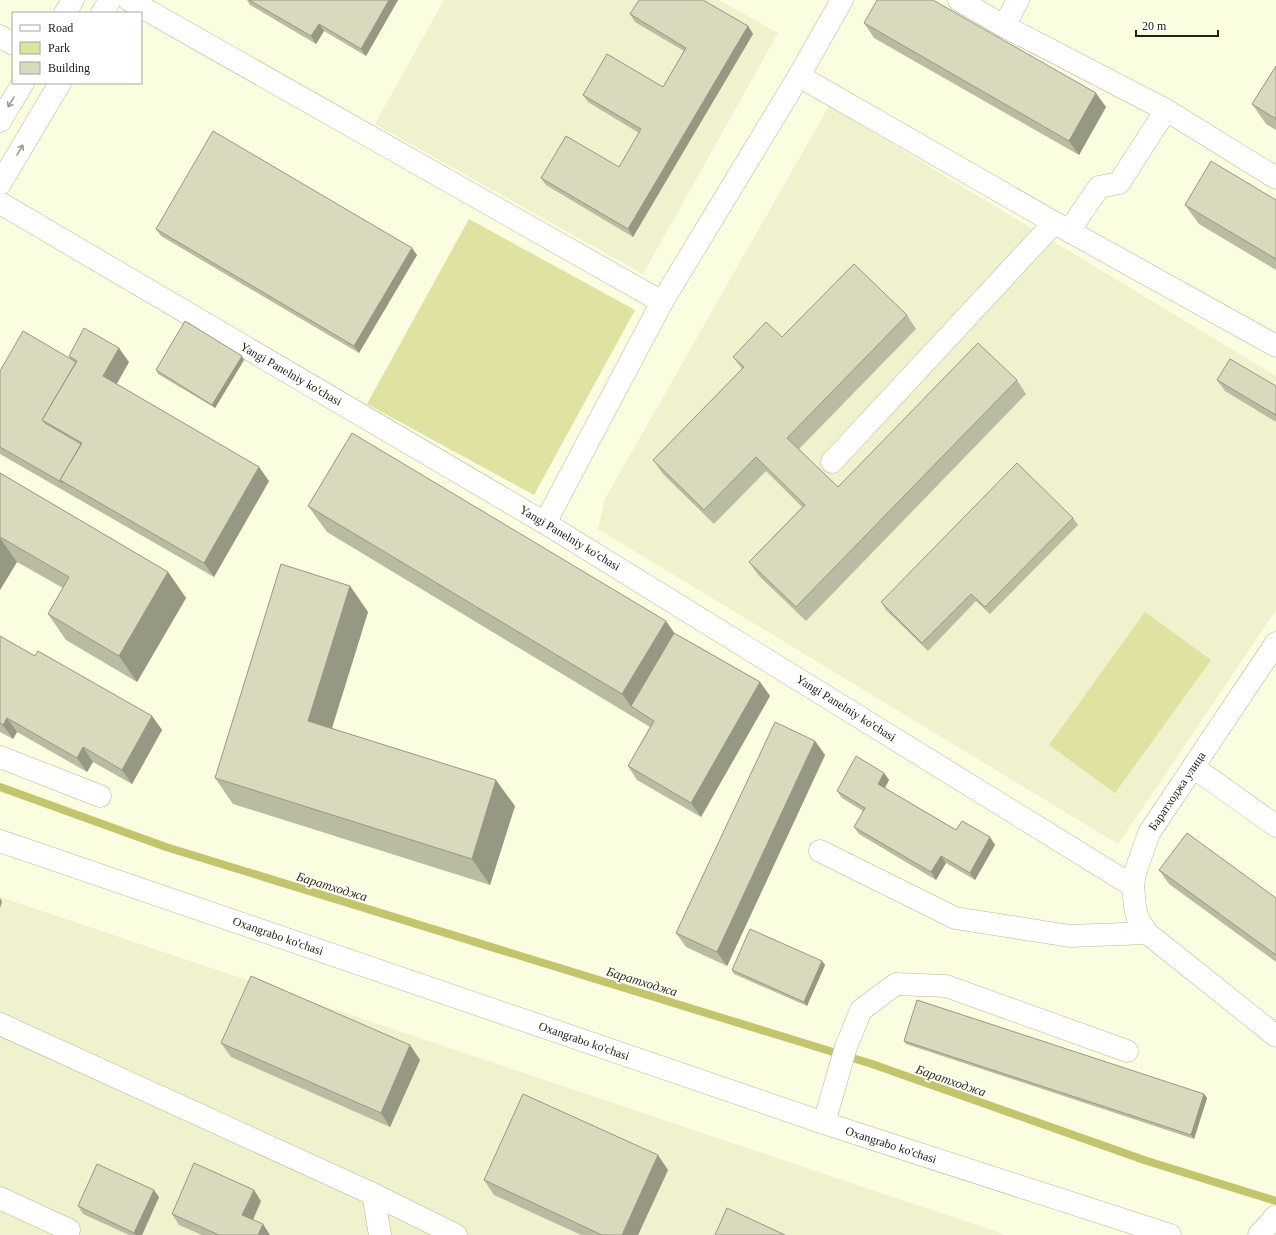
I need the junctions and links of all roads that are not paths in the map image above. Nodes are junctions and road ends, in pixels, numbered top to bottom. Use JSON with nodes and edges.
{"nodes":[{"id":1,"x":73,"y":0,"type":"edge"},
{"id":2,"x":110,"y":0,"type":"edge"},
{"id":3,"x":129,"y":0,"type":"edge"},
{"id":4,"x":842,"y":0,"type":"edge"},
{"id":5,"x":959,"y":0,"type":"edge"},
{"id":6,"x":1018,"y":0,"type":"edge"},
{"id":7,"x":67,"y":12,"type":"edge"},
{"id":8,"x":103,"y":12,"type":"edge"},
{"id":9,"x":1004,"y":26,"type":"junction"},
{"id":10,"x":0,"y":36,"type":"edge"},
{"id":11,"x":12,"y":43,"type":"edge"},
{"id":12,"x":799,"y":76,"type":"junction"},
{"id":13,"x":22,"y":84,"type":"edge"},
{"id":14,"x":59,"y":84,"type":"edge"},
{"id":15,"x":1166,"y":110,"type":"junction"},
{"id":16,"x":0,"y":121,"type":"edge"},
{"id":17,"x":1276,"y":178,"type":"edge"},
{"id":18,"x":0,"y":184,"type":"edge"},
{"id":19,"x":0,"y":203,"type":"edge"},
{"id":20,"x":1062,"y":227,"type":"junction"},
{"id":21,"x":662,"y":302,"type":"junction"},
{"id":22,"x":1276,"y":346,"type":"edge"},
{"id":23,"x":832,"y":462,"type":"dead end"},
{"id":24,"x":545,"y":523,"type":"junction"},
{"id":25,"x":1276,"y":643,"type":"edge"},
{"id":26,"x":0,"y":756,"type":"edge"},
{"id":27,"x":1193,"y":767,"type":"junction"},
{"id":28,"x":100,"y":796,"type":"dead end"},
{"id":29,"x":1276,"y":826,"type":"edge"},
{"id":30,"x":0,"y":841,"type":"edge"},
{"id":31,"x":820,"y":851,"type":"dead end"},
{"id":32,"x":1133,"y":886,"type":"junction"},
{"id":33,"x":1147,"y":933,"type":"junction"},
{"id":34,"x":0,"y":1024,"type":"edge"},
{"id":35,"x":1276,"y":1036,"type":"edge"},
{"id":36,"x":1127,"y":1050,"type":"dead end"},
{"id":37,"x":824,"y":1123,"type":"junction"},
{"id":38,"x":373,"y":1194,"type":"junction"},
{"id":39,"x":0,"y":1198,"type":"edge"},
{"id":40,"x":1276,"y":1216,"type":"edge"},
{"id":41,"x":68,"y":1230,"type":"dead end"},
{"id":42,"x":380,"y":1235,"type":"edge"},
{"id":43,"x":456,"y":1235,"type":"edge"},
{"id":44,"x":1170,"y":1235,"type":"edge"},
{"id":45,"x":1259,"y":1235,"type":"edge"}],
"edges":[{"from":1,"to":7,"type":"street"},
{"from":2,"to":8,"type":"street"},
{"from":3,"to":21,"type":"street"},
{"from":4,"to":12,"type":"street"},
{"from":5,"to":9,"type":"street"},
{"from":6,"to":9,"type":"street"},
{"from":9,"to":15,"type":"street"},
{"from":10,"to":11,"type":"street"},
{"from":12,"to":20,"type":"street"},
{"from":12,"to":21,"type":"street"},
{"from":13,"to":16,"type":"street","one_way":true},
{"from":18,"to":14,"type":"street","one_way":true},
{"from":15,"to":17,"type":"street"},
{"from":15,"to":20,"type":"street"},
{"from":19,"to":24,"type":"street","name":"Yangi Panelniy ko'chasi"},
{"from":20,"to":22,"type":"street"},
{"from":20,"to":23,"type":"street"},
{"from":21,"to":24,"type":"street"},
{"from":24,"to":32,"type":"street","name":"Yangi Panelniy ko'chasi"},
{"from":25,"to":27,"type":"street","name":"Баратходжа улица"},
{"from":26,"to":28,"type":"street"},
{"from":27,"to":29,"type":"street"},
{"from":27,"to":32,"type":"street","name":"Баратходжа улица"},
{"from":30,"to":37,"type":"street","name":"Oxangrabo ko'chasi"},
{"from":31,"to":33,"type":"street"},
{"from":32,"to":33,"type":"street","name":"Баратходжа улица"},
{"from":33,"to":35,"type":"street","name":"Баратходжа улица"},
{"from":34,"to":38,"type":"street"},
{"from":36,"to":37,"type":"street"},
{"from":37,"to":44,"type":"street","name":"Oxangrabo ko'chasi"},
{"from":38,"to":42,"type":"street"},
{"from":38,"to":43,"type":"street"},
{"from":39,"to":41,"type":"street"},
{"from":40,"to":45,"type":"street"}]}
